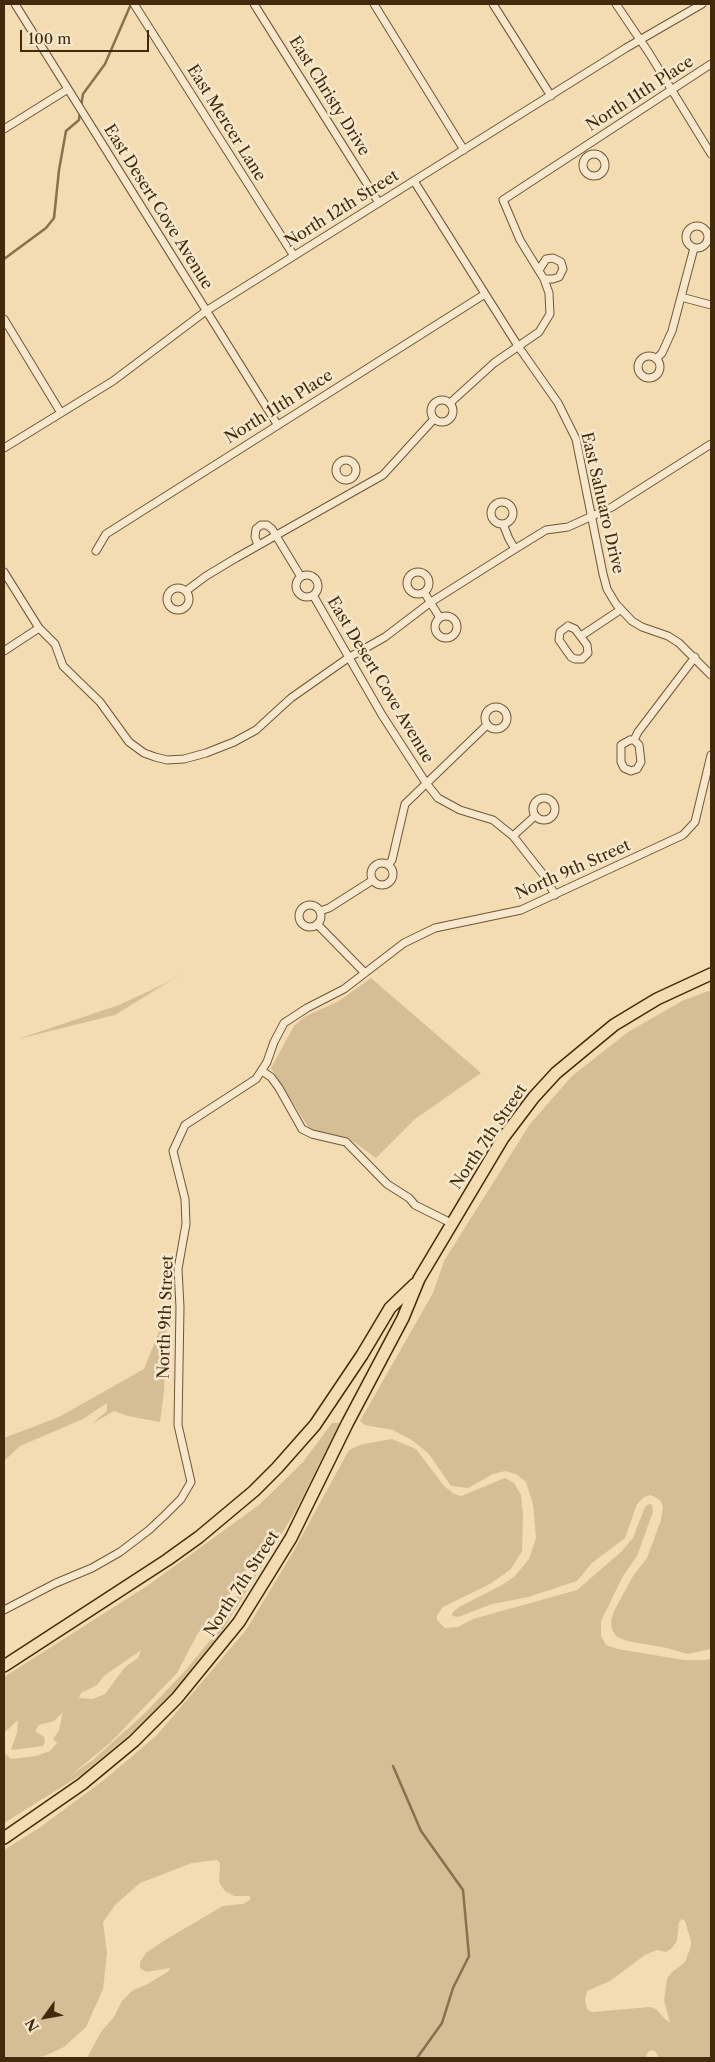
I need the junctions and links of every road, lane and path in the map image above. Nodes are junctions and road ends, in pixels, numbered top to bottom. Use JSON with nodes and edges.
{"nodes":[{"id":1,"x":15,"y":4,"type":"edge"},
{"id":2,"x":134,"y":4,"type":"edge"},
{"id":3,"x":254,"y":4,"type":"edge"},
{"id":4,"x":374,"y":4,"type":"edge"},
{"id":5,"x":493,"y":4,"type":"edge"},
{"id":6,"x":616,"y":4,"type":"edge"},
{"id":7,"x":702,"y":4,"type":"edge"},
{"id":8,"x":640,"y":40,"type":"junction"},
{"id":9,"x":711,"y":64,"type":"edge"},
{"id":10,"x":68,"y":89,"type":"junction"},
{"id":11,"x":671,"y":89,"type":"junction"},
{"id":12,"x":551,"y":96,"type":"junction"},
{"id":13,"x":4,"y":129,"type":"edge"},
{"id":14,"x":584,"y":148,"type":"junction"},
{"id":15,"x":464,"y":150,"type":"junction"},
{"id":16,"x":711,"y":154,"type":"edge"},
{"id":17,"x":589,"y":155,"type":"dead end"},
{"id":18,"x":414,"y":181,"type":"junction"},
{"id":19,"x":379,"y":203,"type":"junction"},
{"id":20,"x":694,"y":248,"type":"dead end"},
{"id":21,"x":294,"y":256,"type":"junction"},
{"id":22,"x":539,"y":270,"type":"junction"},
{"id":23,"x":544,"y":279,"type":"junction"},
{"id":24,"x":485,"y":294,"type":"junction"},
{"id":25,"x":681,"y":297,"type":"junction"},
{"id":26,"x":711,"y":305,"type":"edge"},
{"id":27,"x":206,"y":312,"type":"junction"},
{"id":28,"x":4,"y":319,"type":"edge"},
{"id":29,"x":518,"y":346,"type":"junction"},
{"id":30,"x":656,"y":359,"type":"dead end"},
{"id":31,"x":450,"y":403,"type":"junction"},
{"id":32,"x":60,"y":413,"type":"junction"},
{"id":33,"x":434,"y":419,"type":"junction"},
{"id":34,"x":277,"y":424,"type":"junction"},
{"id":35,"x":711,"y":444,"type":"edge"},
{"id":36,"x":4,"y":448,"type":"edge"},
{"id":37,"x":352,"y":478,"type":"dead end"},
{"id":38,"x":360,"y":489,"type":"junction"},
{"id":39,"x":592,"y":516,"type":"junction"},
{"id":40,"x":503,"y":524,"type":"dead end"},
{"id":41,"x":276,"y":535,"type":"junction"},
{"id":42,"x":258,"y":546,"type":"junction"},
{"id":43,"x":515,"y":549,"type":"junction"},
{"id":44,"x":96,"y":551,"type":"dead end"},
{"id":45,"x":4,"y":572,"type":"edge"},
{"id":46,"x":301,"y":577,"type":"junction"},
{"id":47,"x":186,"y":591,"type":"dead end"},
{"id":48,"x":424,"y":592,"type":"dead end"},
{"id":49,"x":313,"y":595,"type":"junction"},
{"id":50,"x":431,"y":602,"type":"junction"},
{"id":51,"x":620,"y":610,"type":"junction"},
{"id":52,"x":440,"y":618,"type":"dead end"},
{"id":53,"x":39,"y":628,"type":"junction"},
{"id":54,"x":581,"y":636,"type":"junction"},
{"id":55,"x":4,"y":650,"type":"edge"},
{"id":56,"x":695,"y":657,"type":"junction"},
{"id":57,"x":348,"y":658,"type":"junction"},
{"id":58,"x":711,"y":674,"type":"edge"},
{"id":59,"x":487,"y":725,"type":"dead end"},
{"id":60,"x":634,"y":740,"type":"dead end"},
{"id":61,"x":711,"y":755,"type":"edge"},
{"id":62,"x":426,"y":782,"type":"junction"},
{"id":63,"x":535,"y":816,"type":"dead end"},
{"id":64,"x":513,"y":836,"type":"junction"},
{"id":65,"x":388,"y":865,"type":"junction"},
{"id":66,"x":373,"y":880,"type":"junction"},
{"id":67,"x":554,"y":895,"type":"junction"},
{"id":68,"x":320,"y":911,"type":"junction"},
{"id":69,"x":317,"y":924,"type":"junction"},
{"id":70,"x":364,"y":972,"type":"junction"},
{"id":71,"x":711,"y":974,"type":"edge"},
{"id":72,"x":262,"y":1070,"type":"junction"},
{"id":73,"x":451,"y":1223,"type":"junction"},
{"id":74,"x":420,"y":1279,"type":"junction"},
{"id":75,"x":4,"y":1610,"type":"edge"},
{"id":76,"x":4,"y":1666,"type":"edge"},
{"id":77,"x":50,"y":1807,"type":"junction"},
{"id":78,"x":4,"y":1831,"type":"edge"},
{"id":79,"x":4,"y":1838,"type":"edge"}],
"edges":[{"from":1,"to":10,"type":"street","name":"East Desert Cove Avenue"},
{"from":2,"to":21,"type":"street","name":"East Mercer Lane"},
{"from":3,"to":19,"type":"street","name":"East Christy Drive"},
{"from":4,"to":15,"type":"street"},
{"from":5,"to":12,"type":"street"},
{"from":6,"to":8,"type":"street"},
{"from":7,"to":8,"type":"street","name":"North 12th Street"},
{"from":8,"to":11,"type":"street"},
{"from":8,"to":12,"type":"street","name":"North 12th Street"},
{"from":9,"to":11,"type":"street","name":"North 11th Place"},
{"from":10,"to":13,"type":"street"},
{"from":10,"to":27,"type":"street","name":"East Desert Cove Avenue"},
{"from":11,"to":14,"type":"street","name":"North 11th Place"},
{"from":11,"to":16,"type":"street"},
{"from":12,"to":15,"type":"street","name":"North 12th Street"},
{"from":14,"to":17,"type":"street","name":"North 11th Place"},
{"from":14,"to":22,"type":"street","name":"North 11th Place"},
{"from":15,"to":18,"type":"street","name":"North 12th Street"},
{"from":18,"to":19,"type":"street","name":"North 12th Street"},
{"from":18,"to":24,"type":"street","name":"East Sahuaro Drive"},
{"from":19,"to":21,"type":"street","name":"North 12th Street"},
{"from":20,"to":25,"type":"street"},
{"from":21,"to":27,"type":"street","name":"North 12th Street"},
{"from":22,"to":23,"type":"street"},
{"from":22,"to":23,"type":"street"},
{"from":23,"to":29,"type":"street"},
{"from":24,"to":29,"type":"street","name":"East Sahuaro Drive"},
{"from":24,"to":34,"type":"street","name":"North 11th Place"},
{"from":25,"to":26,"type":"street"},
{"from":25,"to":30,"type":"street"},
{"from":27,"to":32,"type":"street","name":"North 12th Street"},
{"from":27,"to":34,"type":"street","name":"East Desert Cove Avenue"},
{"from":28,"to":32,"type":"street"},
{"from":29,"to":31,"type":"street"},
{"from":29,"to":39,"type":"street","name":"East Sahuaro Drive"},
{"from":31,"to":33,"type":"street"},
{"from":31,"to":33,"type":"street"},
{"from":32,"to":36,"type":"street","name":"North 12th Street"},
{"from":33,"to":38,"type":"street"},
{"from":34,"to":44,"type":"street","name":"North 11th Place"},
{"from":35,"to":39,"type":"street"},
{"from":37,"to":38,"type":"street"},
{"from":38,"to":41,"type":"street"},
{"from":39,"to":43,"type":"street"},
{"from":39,"to":51,"type":"street","name":"East Sahuaro Drive"},
{"from":40,"to":43,"type":"street"},
{"from":41,"to":42,"type":"street"},
{"from":41,"to":42,"type":"street"},
{"from":41,"to":46,"type":"street","name":"East Desert Cove Avenue"},
{"from":42,"to":47,"type":"street"},
{"from":43,"to":50,"type":"street"},
{"from":45,"to":53,"type":"street"},
{"from":46,"to":49,"type":"street","name":"East Desert Cove Avenue"},
{"from":46,"to":49,"type":"street","name":"East Desert Cove Avenue"},
{"from":48,"to":50,"type":"street"},
{"from":49,"to":57,"type":"street","name":"East Desert Cove Avenue"},
{"from":50,"to":52,"type":"street"},
{"from":50,"to":57,"type":"street"},
{"from":51,"to":54,"type":"street"},
{"from":51,"to":56,"type":"street","name":"East Sahuaro Drive"},
{"from":53,"to":55,"type":"street"},
{"from":53,"to":57,"type":"street"},
{"from":54,"to":54,"type":"street"},
{"from":56,"to":58,"type":"street","name":"East Sahuaro Drive"},
{"from":56,"to":60,"type":"street"},
{"from":57,"to":62,"type":"street","name":"East Desert Cove Avenue"},
{"from":59,"to":62,"type":"street"},
{"from":61,"to":67,"type":"street","name":"North 9th Street"},
{"from":62,"to":64,"type":"street","name":"East Desert Cove Avenue"},
{"from":62,"to":65,"type":"street"},
{"from":63,"to":64,"type":"street"},
{"from":64,"to":67,"type":"street","name":"East Desert Cove Avenue"},
{"from":65,"to":66,"type":"street"},
{"from":65,"to":66,"type":"street"},
{"from":66,"to":68,"type":"street"},
{"from":67,"to":70,"type":"street","name":"North 9th Street"},
{"from":68,"to":69,"type":"street"},
{"from":68,"to":69,"type":"street"},
{"from":69,"to":70,"type":"street"},
{"from":70,"to":72,"type":"street","name":"North 9th Street"},
{"from":71,"to":73,"type":"main road","name":"North 7th Street"},
{"from":72,"to":73,"type":"street"},
{"from":72,"to":75,"type":"street","name":"North 9th Street"},
{"from":73,"to":74,"type":"main road","name":"North 7th Street"},
{"from":74,"to":76,"type":"main road","name":"North 7th Street"},
{"from":74,"to":77,"type":"main road","name":"North 7th Street"},
{"from":77,"to":78,"type":"main road"},
{"from":77,"to":79,"type":"main road","name":"North 7th Street"}]}
